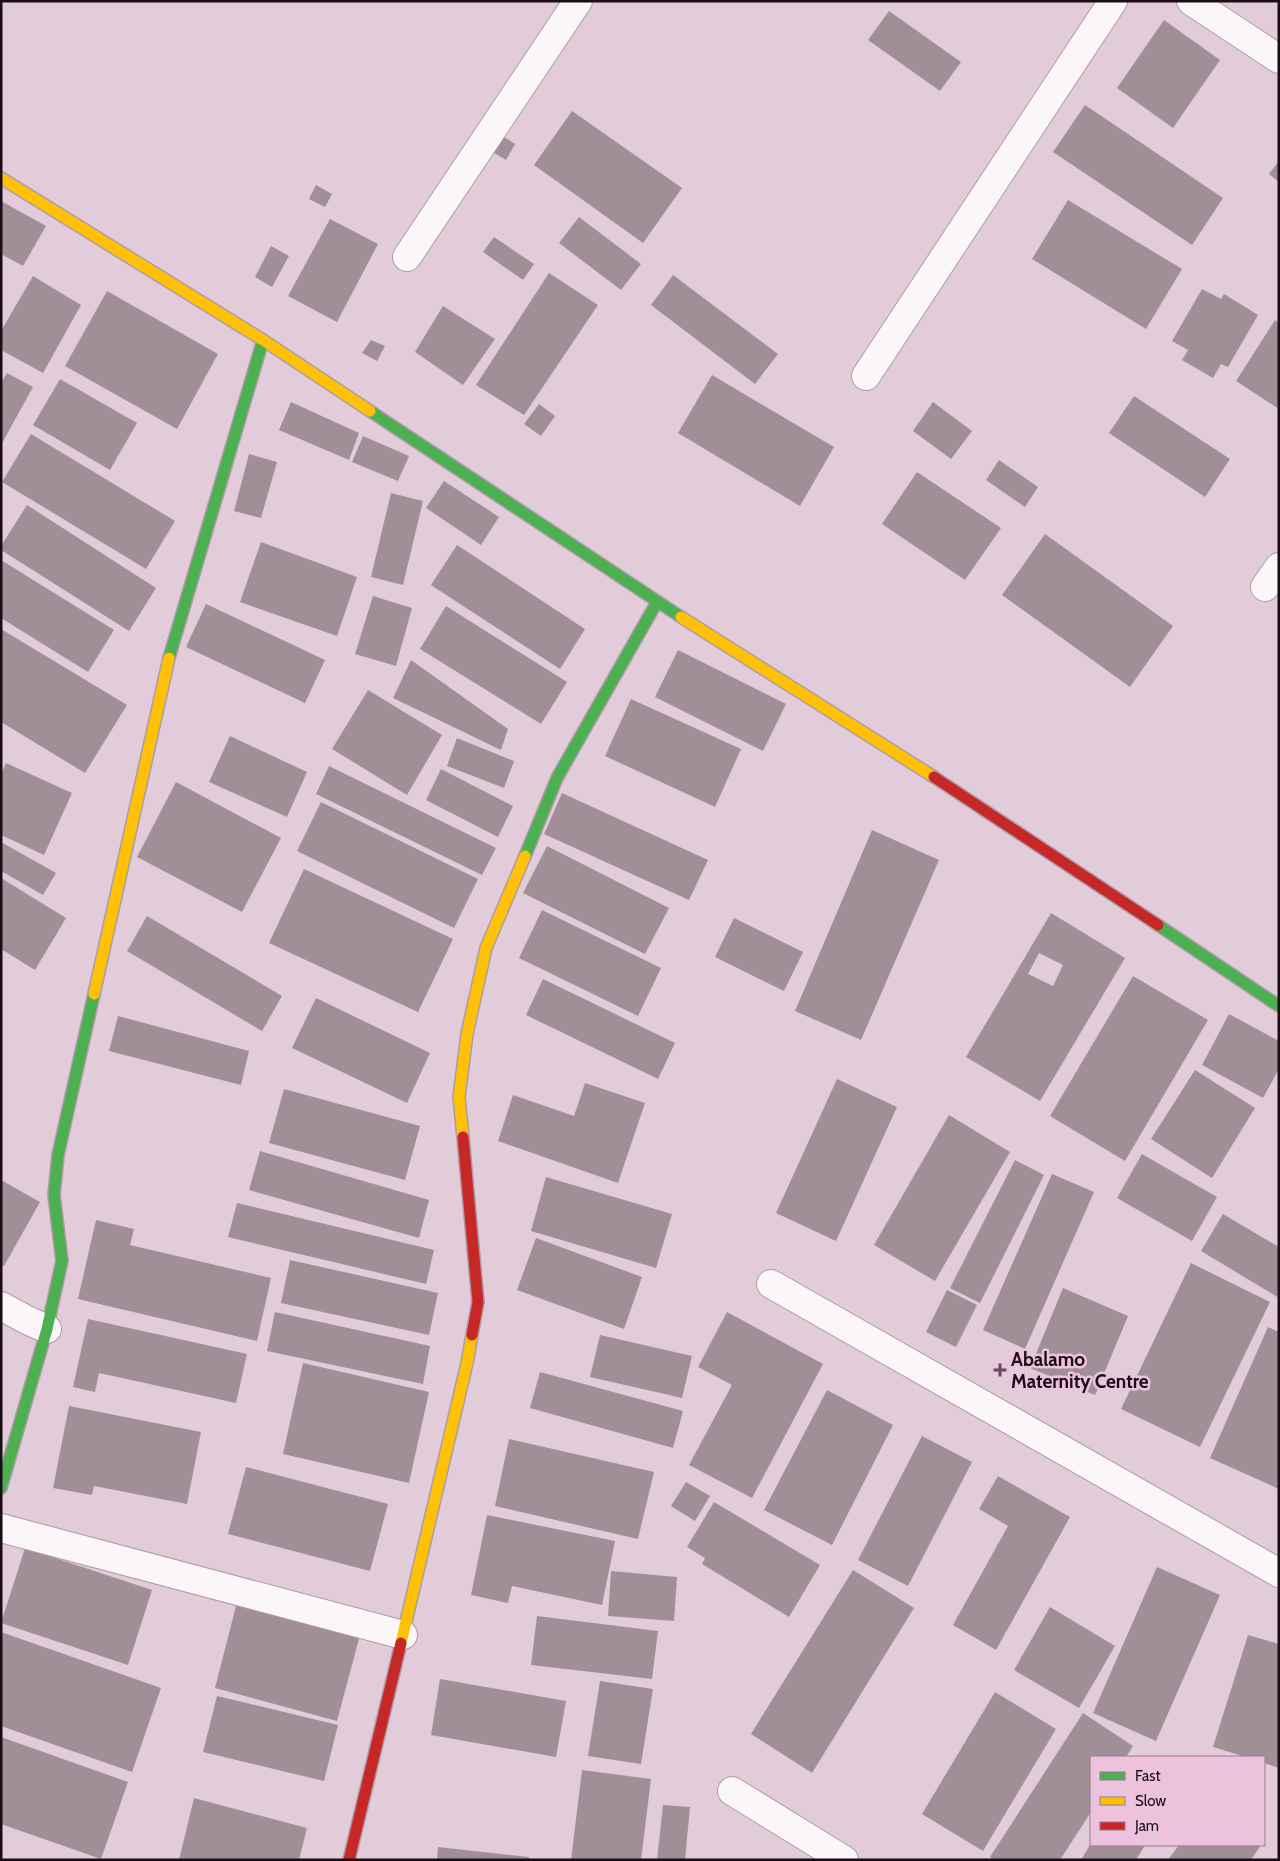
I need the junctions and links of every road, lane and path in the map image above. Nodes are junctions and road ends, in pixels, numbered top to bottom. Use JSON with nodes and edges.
{"nodes":[{"id":1,"x":578,"y":1,"type":"edge"},
{"id":2,"x":1113,"y":1,"type":"edge"},
{"id":3,"x":1191,"y":1,"type":"edge"},
{"id":4,"x":1279,"y":59,"type":"edge"},
{"id":5,"x":1,"y":178,"type":"edge"},
{"id":6,"x":407,"y":257,"type":"dead end"},
{"id":7,"x":263,"y":340,"type":"junction"},
{"id":8,"x":866,"y":376,"type":"dead end"},
{"id":9,"x":657,"y":602,"type":"junction"},
{"id":10,"x":1279,"y":1006,"type":"edge"},
{"id":11,"x":771,"y":1284,"type":"dead end"},
{"id":12,"x":1,"y":1306,"type":"edge"},
{"id":13,"x":47,"y":1329,"type":"junction"},
{"id":14,"x":1,"y":1488,"type":"edge"},
{"id":15,"x":1,"y":1528,"type":"edge"},
{"id":16,"x":1279,"y":1573,"type":"edge"},
{"id":17,"x":403,"y":1635,"type":"junction"},
{"id":18,"x":732,"y":1791,"type":"dead end"},
{"id":19,"x":349,"y":1860,"type":"edge"},
{"id":20,"x":844,"y":1860,"type":"edge"}],
"edges":[{"from":1,"to":6,"type":"street"},
{"from":2,"to":8,"type":"street"},
{"from":3,"to":4,"type":"street"},
{"from":5,"to":7,"type":"street"},
{"from":7,"to":9,"type":"street"},
{"from":7,"to":13,"type":"street"},
{"from":9,"to":10,"type":"street"},
{"from":9,"to":17,"type":"street"},
{"from":11,"to":16,"type":"street"},
{"from":12,"to":13,"type":"street"},
{"from":13,"to":14,"type":"street"},
{"from":15,"to":17,"type":"street"},
{"from":17,"to":19,"type":"street"},
{"from":18,"to":20,"type":"street"}]}
